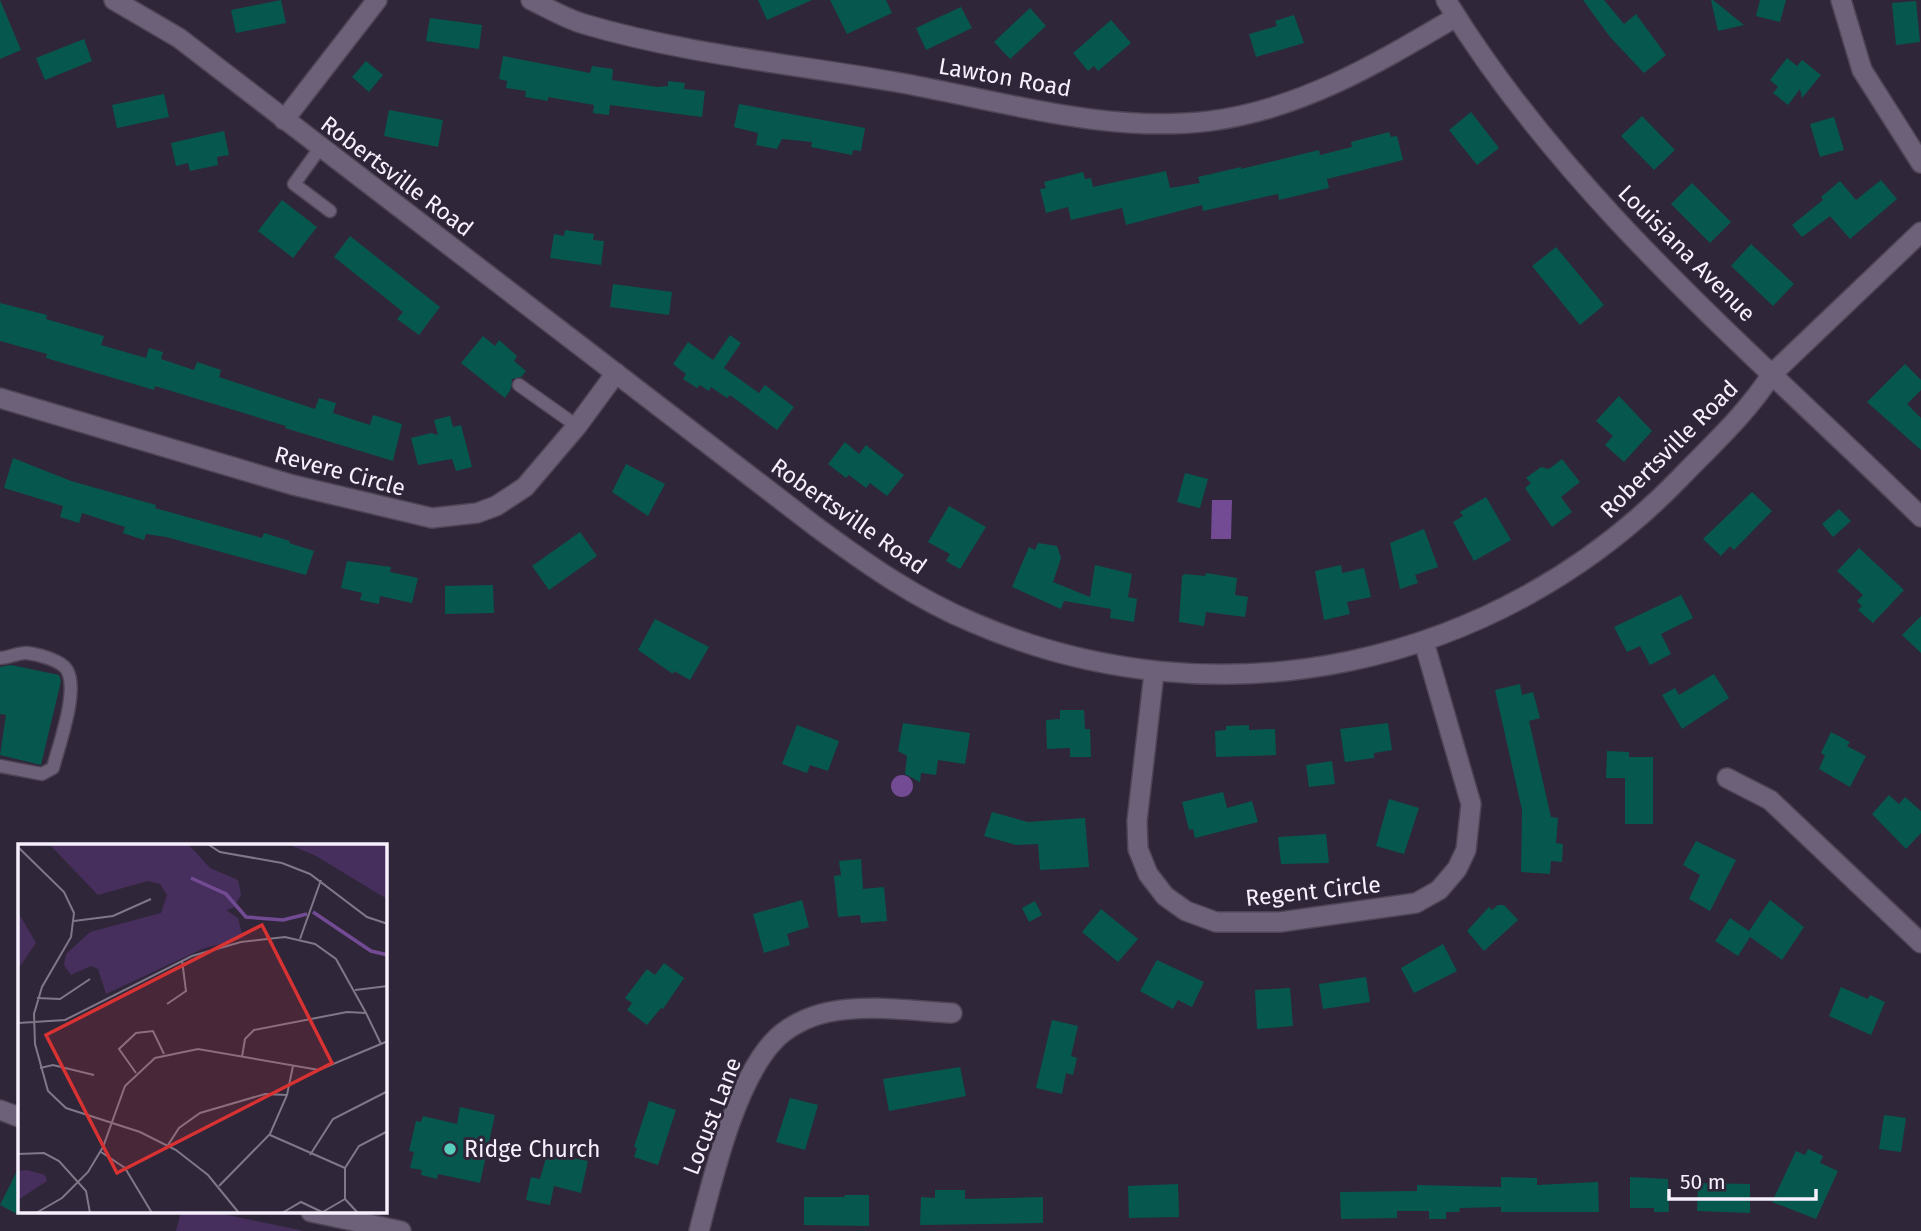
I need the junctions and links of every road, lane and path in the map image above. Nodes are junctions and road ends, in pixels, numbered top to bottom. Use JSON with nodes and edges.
{"nodes":[{"id":1,"x":114,"y":0,"type":"edge"},
{"id":2,"x":377,"y":0,"type":"edge"},
{"id":3,"x":531,"y":0,"type":"edge"},
{"id":4,"x":1841,"y":0,"type":"edge"},
{"id":5,"x":1451,"y":8,"type":"edge"},
{"id":6,"x":284,"y":120,"type":"junction"},
{"id":7,"x":320,"y":148,"type":"junction"},
{"id":8,"x":1921,"y":163,"type":"edge"},
{"id":9,"x":330,"y":211,"type":"dead end"},
{"id":10,"x":1921,"y":232,"type":"edge"},
{"id":11,"x":616,"y":373,"type":"junction"},
{"id":12,"x":1772,"y":374,"type":"junction"},
{"id":13,"x":519,"y":385,"type":"dead end"},
{"id":14,"x":0,"y":398,"type":"edge"},
{"id":15,"x":577,"y":426,"type":"junction"},
{"id":16,"x":1921,"y":517,"type":"edge"},
{"id":17,"x":1424,"y":642,"type":"junction"},
{"id":18,"x":0,"y":657,"type":"edge"},
{"id":19,"x":1154,"y":673,"type":"junction"},
{"id":20,"x":0,"y":766,"type":"edge"},
{"id":21,"x":1727,"y":778,"type":"dead end"},
{"id":22,"x":1921,"y":943,"type":"edge"},
{"id":23,"x":953,"y":1013,"type":"dead end"},
{"id":24,"x":0,"y":1110,"type":"edge"},
{"id":25,"x":18,"y":1117,"type":"edge"},
{"id":26,"x":320,"y":1214,"type":"edge"},
{"id":27,"x":401,"y":1231,"type":"edge"},
{"id":28,"x":699,"y":1231,"type":"edge"}],
"edges":[{"from":1,"to":6,"type":"street","name":"Robertsville Road"},
{"from":2,"to":6,"type":"street"},
{"from":3,"to":5,"type":"street","name":"Lawton Road"},
{"from":4,"to":8,"type":"street"},
{"from":5,"to":12,"type":"street","name":"Louisiana Avenue"},
{"from":6,"to":7,"type":"street","name":"Robertsville Road"},
{"from":7,"to":9,"type":"lane"},
{"from":7,"to":11,"type":"street","name":"Robertsville Road"},
{"from":10,"to":12,"type":"street","name":"Robertsville Road"},
{"from":11,"to":15,"type":"street","name":"Revere Circle"},
{"from":11,"to":19,"type":"street","name":"Robertsville Road"},
{"from":12,"to":16,"type":"street","name":"Louisiana Avenue"},
{"from":12,"to":17,"type":"street","name":"Robertsville Road"},
{"from":13,"to":15,"type":"lane"},
{"from":14,"to":15,"type":"street","name":"Revere Circle"},
{"from":17,"to":19,"type":"street","name":"Robertsville Road"},
{"from":17,"to":19,"type":"street","name":"Regent Circle"},
{"from":18,"to":20,"type":"lane"},
{"from":21,"to":22,"type":"street"},
{"from":23,"to":28,"type":"street","name":"Locust Lane"},
{"from":24,"to":25,"type":"street"},
{"from":26,"to":27,"type":"street"}]}
